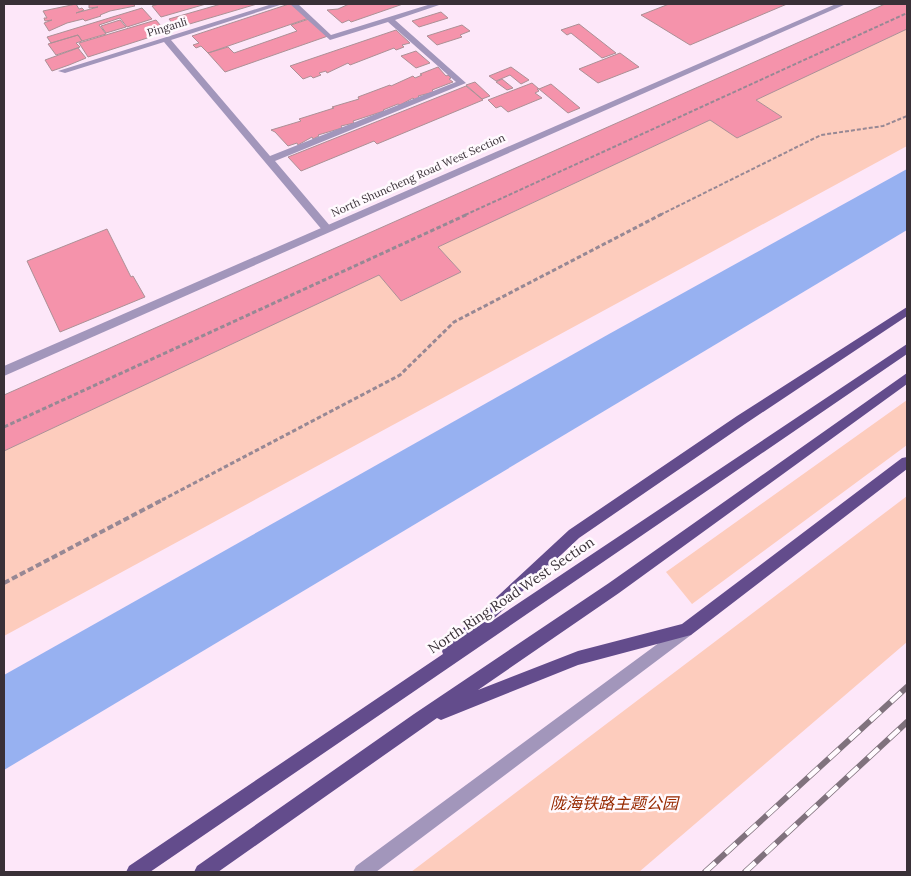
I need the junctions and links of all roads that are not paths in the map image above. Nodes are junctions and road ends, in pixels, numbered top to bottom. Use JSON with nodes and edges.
{"nodes":[{"id":1,"x":279,"y":4,"type":"edge"},
{"id":2,"x":294,"y":4,"type":"edge"},
{"id":3,"x":438,"y":4,"type":"edge"},
{"id":4,"x":842,"y":4,"type":"edge"},
{"id":5,"x":389,"y":19,"type":"junction"},
{"id":6,"x":166,"y":39,"type":"junction"},
{"id":7,"x":62,"y":71,"type":"dead end"},
{"id":8,"x":269,"y":160,"type":"junction"},
{"id":9,"x":327,"y":229,"type":"junction"},
{"id":10,"x":907,"y":311,"type":"edge"},
{"id":11,"x":907,"y":348,"type":"edge"},
{"id":12,"x":4,"y":372,"type":"edge"},
{"id":13,"x":907,"y":378,"type":"edge"},
{"id":14,"x":907,"y":462,"type":"edge"},
{"id":15,"x":686,"y":630,"type":"junction"},
{"id":16,"x":419,"y":678,"type":"junction"},
{"id":17,"x":420,"y":720,"type":"junction"},
{"id":18,"x":135,"y":872,"type":"edge"},
{"id":19,"x":203,"y":872,"type":"edge"},
{"id":20,"x":362,"y":872,"type":"edge"}],
"edges":[{"from":1,"to":6,"type":"street","name":"Pinganli"},
{"from":2,"to":5,"type":"street"},
{"from":3,"to":5,"type":"street"},
{"from":4,"to":9,"type":"street","name":"North Shuncheng Road West Section"},
{"from":5,"to":8,"type":"street"},
{"from":6,"to":7,"type":"street","name":"Pinganli"},
{"from":6,"to":8,"type":"street"},
{"from":8,"to":9,"type":"street"},
{"from":9,"to":12,"type":"street","name":"North Shuncheng Road West Section"},
{"from":10,"to":16,"type":"main road"},
{"from":11,"to":16,"type":"main road","name":"North Ring Road West Section"},
{"from":13,"to":17,"type":"main road"},
{"from":14,"to":15,"type":"main road"},
{"from":15,"to":17,"type":"main road"},
{"from":15,"to":20,"type":"street"},
{"from":16,"to":18,"type":"main road","name":"North Ring Road West Section"},
{"from":17,"to":19,"type":"main road"}]}
